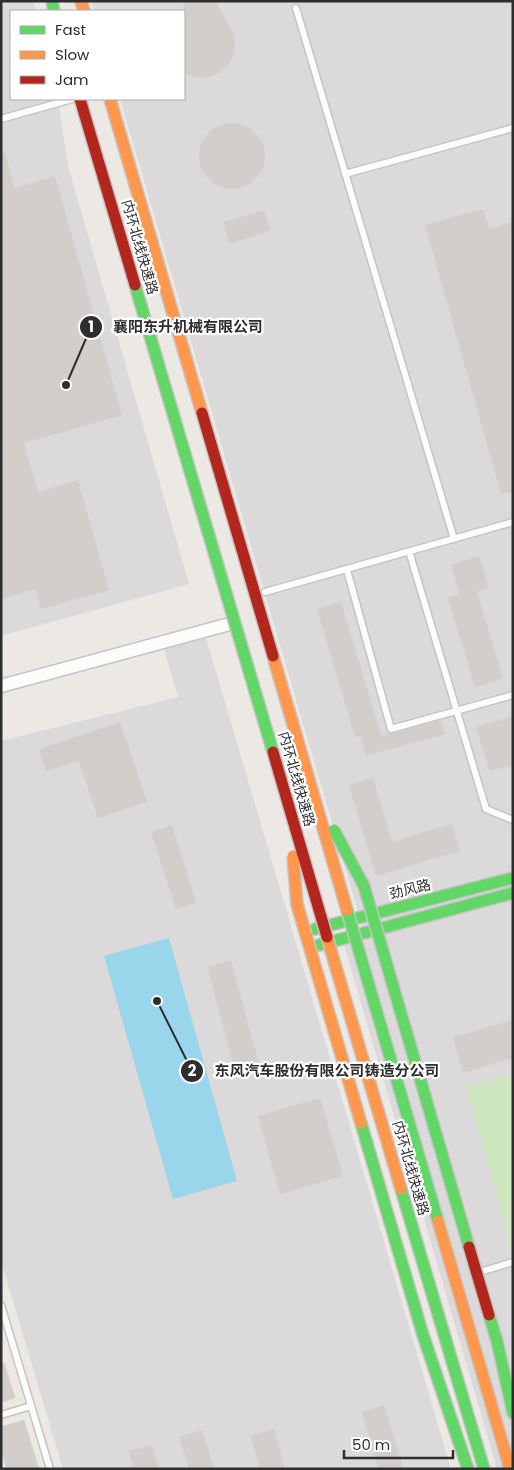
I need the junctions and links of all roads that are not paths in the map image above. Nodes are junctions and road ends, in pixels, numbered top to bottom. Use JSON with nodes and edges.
{"nodes":[{"id":1,"x":296,"y":8,"type":"dead end"},
{"id":2,"x":68,"y":100,"type":"edge"},
{"id":3,"x":80,"y":100,"type":"edge"},
{"id":4,"x":110,"y":100,"type":"edge"},
{"id":5,"x":1,"y":119,"type":"edge"},
{"id":6,"x":513,"y":128,"type":"edge"},
{"id":7,"x":345,"y":174,"type":"junction"},
{"id":8,"x":513,"y":522,"type":"edge"},
{"id":9,"x":454,"y":539,"type":"junction"},
{"id":10,"x":409,"y":551,"type":"junction"},
{"id":11,"x":347,"y":570,"type":"junction"},
{"id":12,"x":265,"y":592,"type":"dead end"},
{"id":13,"x":226,"y":625,"type":"dead end"},
{"id":14,"x":1,"y":686,"type":"edge"},
{"id":15,"x":283,"y":693,"type":"junction"},
{"id":16,"x":513,"y":694,"type":"edge"},
{"id":17,"x":257,"y":698,"type":"junction"},
{"id":18,"x":457,"y":711,"type":"junction"},
{"id":19,"x":513,"y":820,"type":"edge"},
{"id":20,"x":513,"y":878,"type":"edge"},
{"id":21,"x":513,"y":893,"type":"edge"},
{"id":22,"x":315,"y":929,"type":"dead end"},
{"id":23,"x":319,"y":945,"type":"dead end"},
{"id":24,"x":513,"y":1262,"type":"edge"},
{"id":25,"x":472,"y":1274,"type":"dead end"},
{"id":26,"x":1,"y":1305,"type":"edge"},
{"id":27,"x":31,"y":1406,"type":"junction"},
{"id":28,"x":513,"y":1413,"type":"edge"},
{"id":29,"x":1,"y":1415,"type":"edge"},
{"id":30,"x":50,"y":1469,"type":"edge"},
{"id":31,"x":468,"y":1469,"type":"edge"},
{"id":32,"x":484,"y":1469,"type":"edge"},
{"id":33,"x":510,"y":1469,"type":"edge"}],
"edges":[{"from":1,"to":7,"type":"lane"},
{"from":2,"to":5,"type":"lane"},
{"from":3,"to":17,"type":"main road","name":"内环北线快速路","bridge":true},
{"from":4,"to":15,"type":"main road","name":"内环北线快速路","bridge":true},
{"from":6,"to":7,"type":"lane"},
{"from":7,"to":9,"type":"lane"},
{"from":8,"to":9,"type":"lane"},
{"from":9,"to":10,"type":"lane"},
{"from":10,"to":11,"type":"lane"},
{"from":10,"to":18,"type":"lane"},
{"from":11,"to":12,"type":"lane"},
{"from":11,"to":18,"type":"lane"},
{"from":13,"to":14,"type":"street"},
{"from":15,"to":28,"type":"main road","bridge":true},
{"from":15,"to":33,"type":"main road","name":"内环北线快速路","bridge":true},
{"from":16,"to":18,"type":"lane"},
{"from":17,"to":31,"type":"main road","bridge":true},
{"from":17,"to":32,"type":"main road","name":"内环北线快速路","bridge":true},
{"from":18,"to":19,"type":"lane"},
{"from":20,"to":22,"type":"main road","name":"劲风路"},
{"from":21,"to":23,"type":"main road"},
{"from":24,"to":25,"type":"lane"},
{"from":26,"to":27,"type":"lane"},
{"from":27,"to":29,"type":"lane"},
{"from":27,"to":30,"type":"lane"}]}
